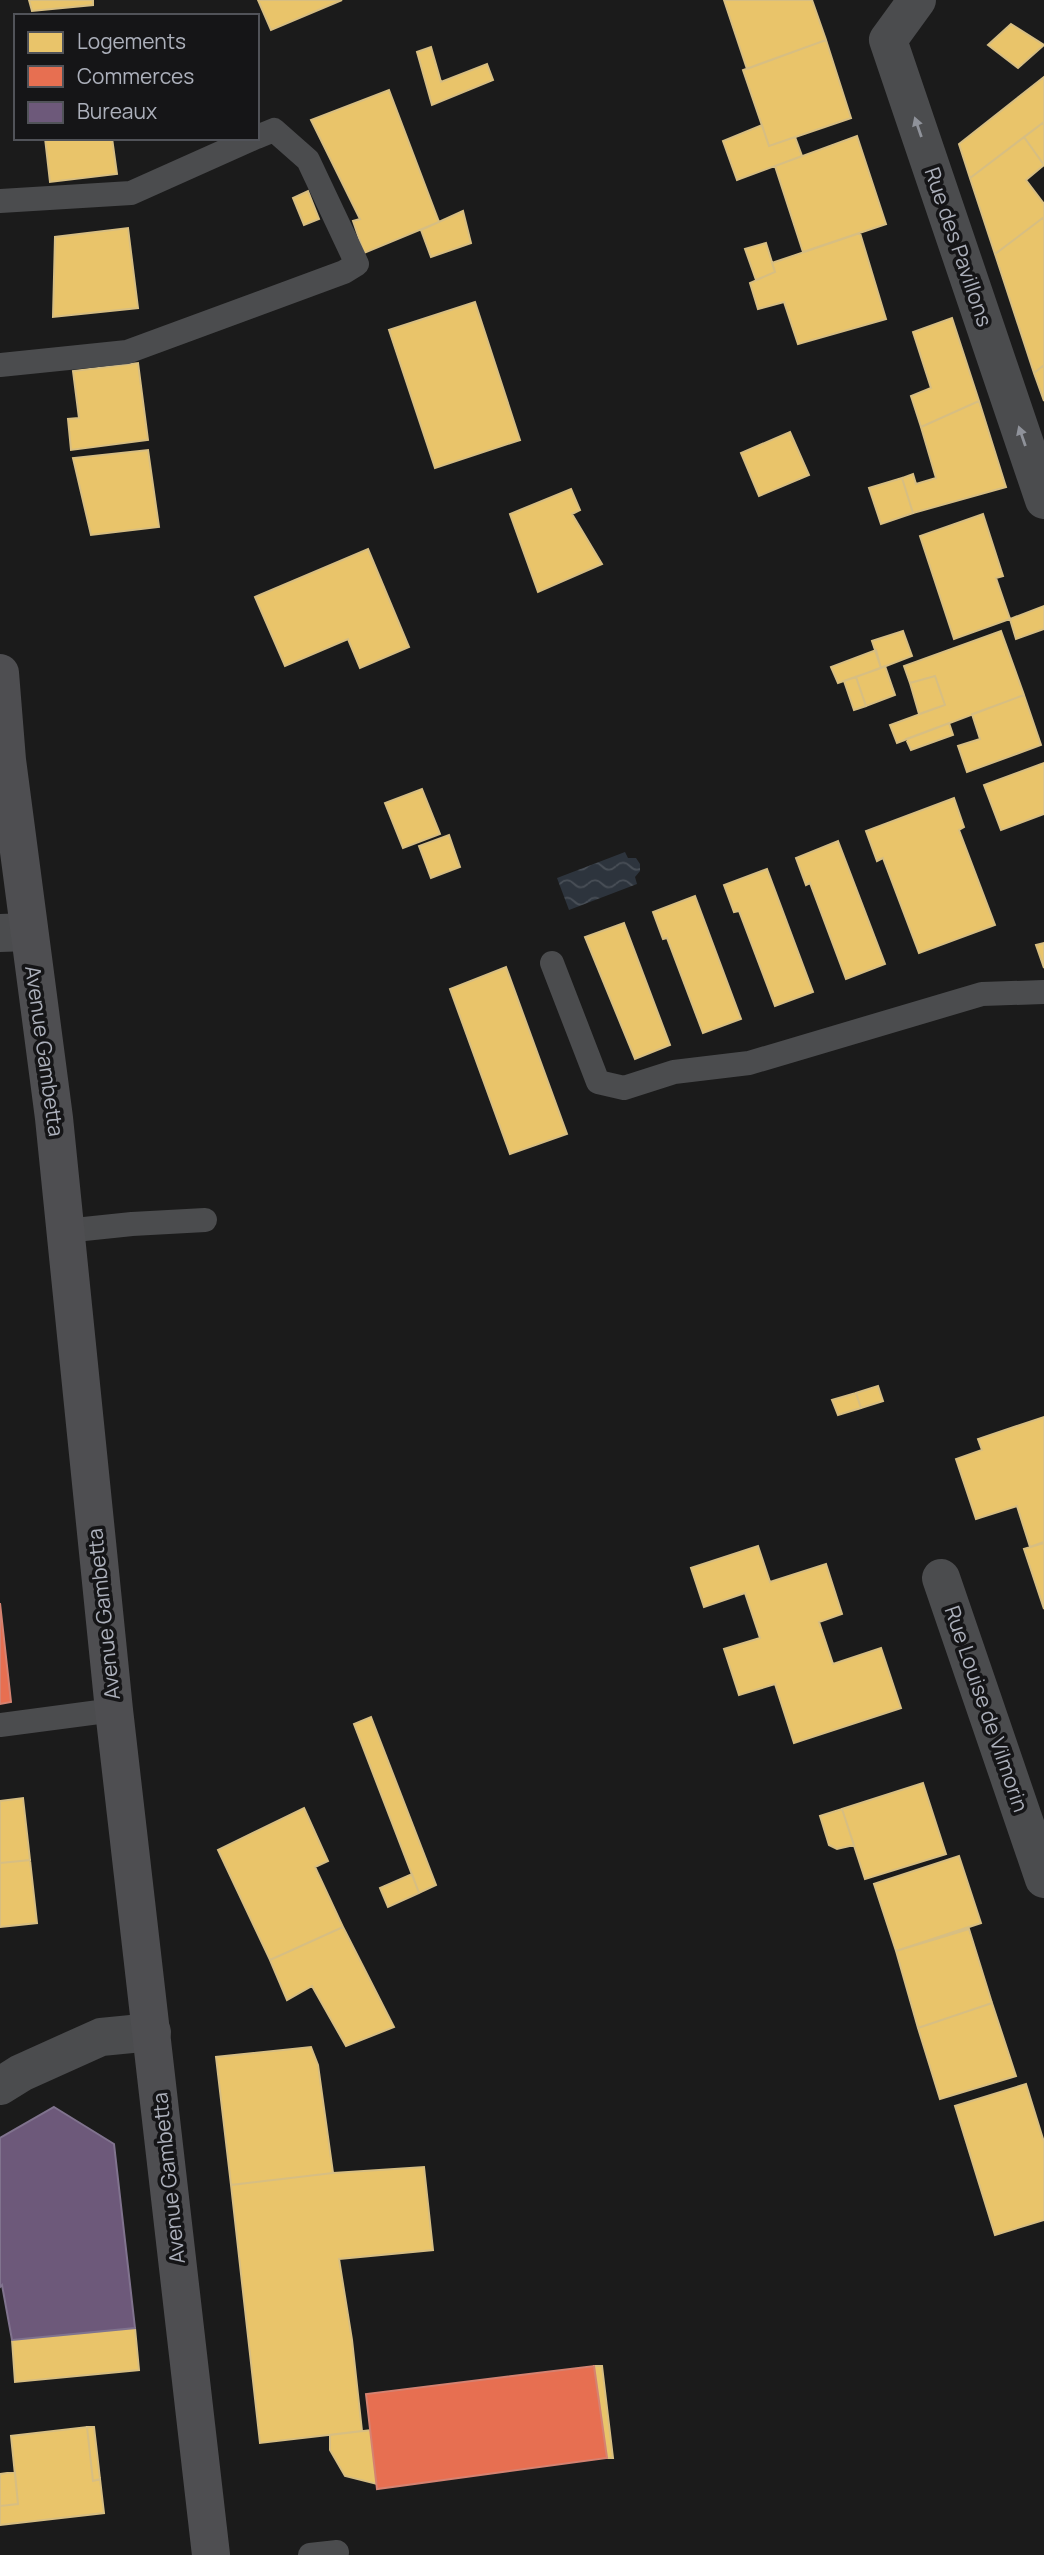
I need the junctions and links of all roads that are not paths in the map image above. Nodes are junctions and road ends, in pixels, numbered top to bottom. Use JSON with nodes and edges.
{"nodes":[{"id":1,"x":917,"y":0,"type":"edge"},
{"id":2,"x":259,"y":137,"type":"edge"},
{"id":3,"x":251,"y":140,"type":"edge"},
{"id":4,"x":0,"y":201,"type":"edge"},
{"id":5,"x":0,"y":365,"type":"edge"},
{"id":6,"x":1044,"y":500,"type":"edge"},
{"id":7,"x":0,"y":673,"type":"edge"},
{"id":8,"x":14,"y":933,"type":"edge"},
{"id":9,"x":552,"y":963,"type":"dead end"},
{"id":10,"x":1044,"y":992,"type":"edge"},
{"id":11,"x":205,"y":1220,"type":"dead end"},
{"id":12,"x":65,"y":1231,"type":"junction"},
{"id":13,"x":941,"y":1578,"type":"dead end"},
{"id":14,"x":114,"y":1710,"type":"junction"},
{"id":15,"x":0,"y":1724,"type":"edge"},
{"id":16,"x":1044,"y":1879,"type":"edge"},
{"id":17,"x":152,"y":2032,"type":"junction"},
{"id":18,"x":0,"y":2086,"type":"edge"},
{"id":19,"x":337,"y":2552,"type":"dead end"},
{"id":20,"x":211,"y":2555,"type":"edge"},
{"id":21,"x":310,"y":2555,"type":"edge"}],
"edges":[{"from":6,"to":1,"type":"street","name":"Rue des Pavillons","one_way":true},
{"from":2,"to":5,"type":"lane"},
{"from":3,"to":4,"type":"lane"},
{"from":7,"to":8,"type":"main road","name":"Avenue Gambetta"},
{"from":8,"to":12,"type":"main road","name":"Avenue Gambetta"},
{"from":9,"to":10,"type":"lane"},
{"from":11,"to":12,"type":"lane"},
{"from":12,"to":14,"type":"main road","name":"Avenue Gambetta"},
{"from":13,"to":16,"type":"street","name":"Rue Louise de Vilmorin"},
{"from":14,"to":15,"type":"lane"},
{"from":14,"to":17,"type":"main road","name":"Avenue Gambetta"},
{"from":17,"to":18,"type":"street"},
{"from":17,"to":20,"type":"main road","name":"Avenue Gambetta"},
{"from":19,"to":21,"type":"lane"}]}
